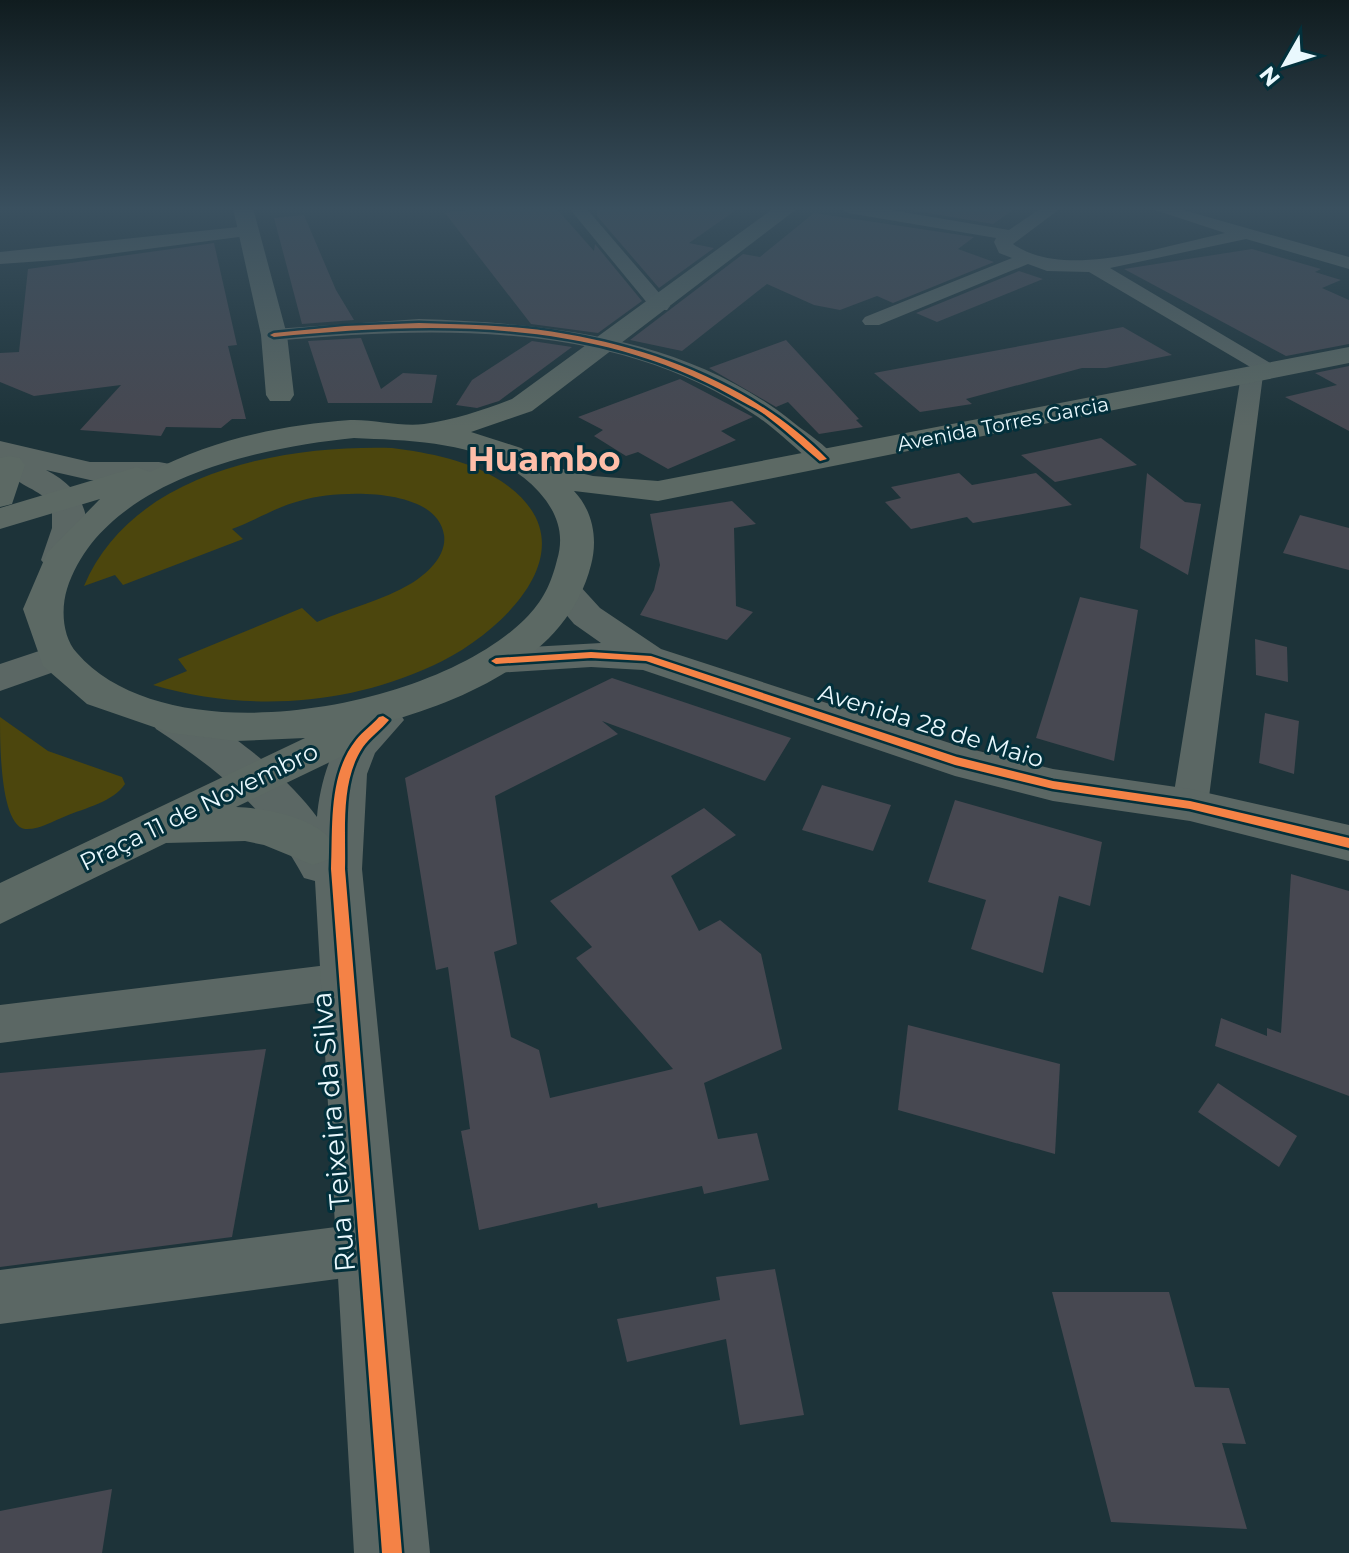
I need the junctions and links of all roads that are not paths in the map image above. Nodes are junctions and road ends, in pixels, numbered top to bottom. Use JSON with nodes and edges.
{"nodes":[{"id":1,"x":261,"y":280,"type":"edge"},
{"id":2,"x":646,"y":280,"type":"edge"},
{"id":3,"x":650,"y":280,"type":"edge"},
{"id":4,"x":693,"y":280,"type":"edge"},
{"id":5,"x":972,"y":280,"type":"edge"},
{"id":6,"x":1116,"y":280,"type":"edge"},
{"id":7,"x":666,"y":301,"type":"junction"},
{"id":8,"x":872,"y":321,"type":"dead end"},
{"id":9,"x":274,"y":335,"type":"junction"},
{"id":10,"x":604,"y":343,"type":"junction"},
{"id":11,"x":1349,"y":355,"type":"edge"},
{"id":12,"x":1262,"y":373,"type":"junction"},
{"id":13,"x":280,"y":395,"type":"junction"},
{"id":14,"x":522,"y":405,"type":"junction"},
{"id":15,"x":354,"y":429,"type":"junction"},
{"id":16,"x":420,"y":432,"type":"junction"},
{"id":17,"x":227,"y":450,"type":"junction"},
{"id":18,"x":3,"y":458,"type":"edge"},
{"id":19,"x":823,"y":459,"type":"junction"},
{"id":20,"x":193,"y":462,"type":"junction"},
{"id":21,"x":524,"y":464,"type":"junction"},
{"id":22,"x":159,"y":471,"type":"junction"},
{"id":23,"x":658,"y":491,"type":"junction"},
{"id":24,"x":0,"y":497,"type":"edge"},
{"id":25,"x":65,"y":498,"type":"junction"},
{"id":26,"x":0,"y":519,"type":"edge"},
{"id":27,"x":580,"y":542,"type":"junction"},
{"id":28,"x":59,"y":560,"type":"junction"},
{"id":29,"x":566,"y":593,"type":"junction"},
{"id":30,"x":57,"y":657,"type":"junction"},
{"id":31,"x":647,"y":658,"type":"junction"},
{"id":32,"x":496,"y":661,"type":"junction"},
{"id":33,"x":0,"y":678,"type":"edge"},
{"id":34,"x":442,"y":689,"type":"junction"},
{"id":35,"x":171,"y":719,"type":"junction"},
{"id":36,"x":383,"y":720,"type":"junction"},
{"id":37,"x":257,"y":777,"type":"junction"},
{"id":38,"x":1190,"y":805,"type":"junction"},
{"id":39,"x":144,"y":832,"type":"junction"},
{"id":40,"x":1349,"y":843,"type":"edge"},
{"id":41,"x":313,"y":847,"type":"junction"},
{"id":42,"x":0,"y":905,"type":"edge"},
{"id":43,"x":339,"y":908,"type":"junction"},
{"id":44,"x":344,"y":981,"type":"junction"},
{"id":45,"x":0,"y":1024,"type":"edge"},
{"id":46,"x":367,"y":1249,"type":"junction"},
{"id":47,"x":0,"y":1297,"type":"edge"},
{"id":48,"x":392,"y":1553,"type":"edge"}],
"edges":[{"from":1,"to":9,"type":"main road"},
{"from":2,"to":7,"type":"street"},
{"from":3,"to":7,"type":"street"},
{"from":4,"to":7,"type":"main road"},
{"from":5,"to":8,"type":"street"},
{"from":6,"to":12,"type":"street"},
{"from":7,"to":10,"type":"main road"},
{"from":9,"to":10,"type":"street"},
{"from":9,"to":13,"type":"main road"},
{"from":10,"to":14,"type":"main road"},
{"from":10,"to":19,"type":"street"},
{"from":11,"to":12,"type":"main road","name":"Avenida Torres Garcia"},
{"from":12,"to":19,"type":"main road","name":"Avenida Torres Garcia"},
{"from":12,"to":38,"type":"street"},
{"from":13,"to":15,"type":"main road"},
{"from":13,"to":17,"type":"main road"},
{"from":14,"to":16,"type":"main road"},
{"from":14,"to":21,"type":"main road"},
{"from":15,"to":16,"type":"main road"},
{"from":15,"to":17,"type":"main road"},
{"from":16,"to":21,"type":"main road"},
{"from":17,"to":20,"type":"main road"},
{"from":18,"to":22,"type":"street"},
{"from":18,"to":24,"type":"main road"},
{"from":18,"to":25,"type":"street"},
{"from":19,"to":23,"type":"main road","name":"Avenida Torres Garcia"},
{"from":20,"to":22,"type":"main road"},
{"from":20,"to":28,"type":"main road"},
{"from":21,"to":23,"type":"main road"},
{"from":21,"to":27,"type":"main road"},
{"from":22,"to":25,"type":"main road"},
{"from":23,"to":27,"type":"main road"},
{"from":25,"to":26,"type":"main road"},
{"from":25,"to":28,"type":"street"},
{"from":27,"to":29,"type":"main road","name":"Praça 11 de Novembro"},
{"from":28,"to":30,"type":"main road"},
{"from":29,"to":31,"type":"street"},
{"from":29,"to":32,"type":"main road","name":"Praça 11 de Novembro"},
{"from":30,"to":33,"type":"street"},
{"from":30,"to":35,"type":"main road","name":"Praça 11 de Novembro"},
{"from":31,"to":32,"type":"street"},
{"from":31,"to":38,"type":"street","name":"Avenida 28 de Maio"},
{"from":32,"to":34,"type":"main road","name":"Praça 11 de Novembro"},
{"from":34,"to":35,"type":"main road","name":"Praça 11 de Novembro"},
{"from":34,"to":36,"type":"main road","name":"Praça 11 de Novembro"},
{"from":35,"to":37,"type":"street","name":"Rua Teixeira da Silva"},
{"from":36,"to":37,"type":"main road","name":"Praça 11 de Novembro"},
{"from":36,"to":43,"type":"street","name":"Rua Teixeira da Silva"},
{"from":37,"to":39,"type":"main road","name":"Praça 11 de Novembro"},
{"from":37,"to":41,"type":"street","name":"Rua Teixeira da Silva"},
{"from":38,"to":40,"type":"street","name":"Avenida 28 de Maio"},
{"from":39,"to":41,"type":"main road"},
{"from":39,"to":42,"type":"main road","name":"Praça 11 de Novembro"},
{"from":41,"to":43,"type":"street","name":"Rua Teixeira da Silva"},
{"from":43,"to":44,"type":"street","name":"Rua Teixeira da Silva"},
{"from":44,"to":45,"type":"street"},
{"from":44,"to":46,"type":"street","name":"Rua Teixeira da Silva"},
{"from":46,"to":47,"type":"street"},
{"from":46,"to":48,"type":"street","name":"Rua Teixeira da Silva"}]}
